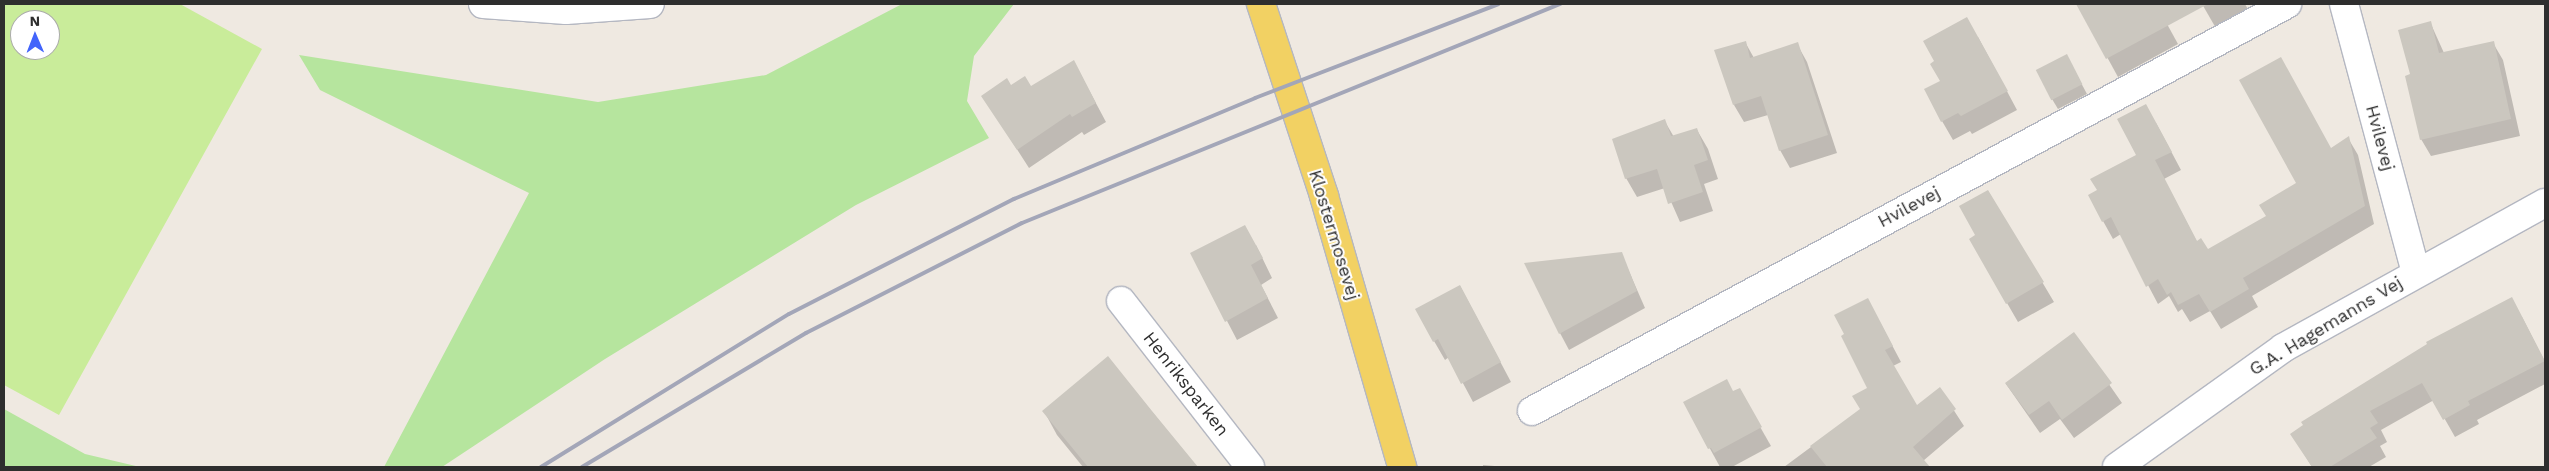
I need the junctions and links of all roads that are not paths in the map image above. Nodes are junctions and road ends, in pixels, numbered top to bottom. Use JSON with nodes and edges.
{"nodes":[{"id":1,"x":483,"y":4,"type":"edge"},
{"id":2,"x":650,"y":4,"type":"edge"},
{"id":3,"x":1262,"y":4,"type":"edge"},
{"id":4,"x":2287,"y":4,"type":"edge"},
{"id":5,"x":2344,"y":4,"type":"edge"},
{"id":6,"x":2545,"y":203,"type":"edge"},
{"id":7,"x":2416,"y":272,"type":"junction"},
{"id":8,"x":1121,"y":302,"type":"dead end"},
{"id":9,"x":1532,"y":410,"type":"dead end"},
{"id":10,"x":1250,"y":467,"type":"edge"},
{"id":11,"x":1402,"y":467,"type":"edge"},
{"id":12,"x":2117,"y":467,"type":"edge"}],
"edges":[{"from":1,"to":2,"type":"street"},
{"from":3,"to":11,"type":"main road","name":"Klostermosevej"},
{"from":4,"to":9,"type":"street","name":"Hvilevej"},
{"from":5,"to":7,"type":"street","name":"Hvilevej"},
{"from":6,"to":7,"type":"street","name":"G.A. Hagemanns Vej"},
{"from":7,"to":12,"type":"street","name":"G.A. Hagemanns Vej"},
{"from":8,"to":10,"type":"street","name":"Henriksparken"}]}
